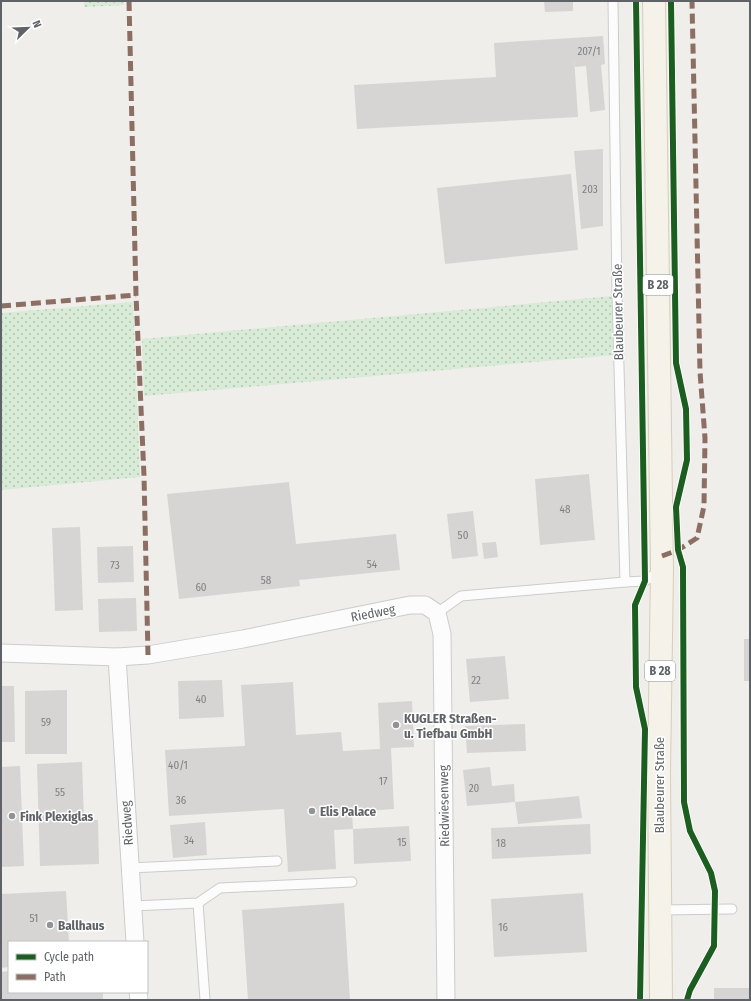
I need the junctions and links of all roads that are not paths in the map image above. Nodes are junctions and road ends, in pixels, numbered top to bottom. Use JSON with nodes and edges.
{"nodes":[{"id":1,"x":613,"y":1,"type":"edge"},
{"id":2,"x":654,"y":1,"type":"edge"},
{"id":3,"x":662,"y":570,"type":"junction"},
{"id":4,"x":624,"y":582,"type":"junction"},
{"id":5,"x":437,"y":613,"type":"junction"},
{"id":6,"x":1,"y":653,"type":"edge"},
{"id":7,"x":117,"y":657,"type":"junction"},
{"id":8,"x":277,"y":861,"type":"dead end"},
{"id":9,"x":130,"y":868,"type":"junction"},
{"id":10,"x":352,"y":882,"type":"dead end"},
{"id":11,"x":198,"y":903,"type":"junction"},
{"id":12,"x":132,"y":906,"type":"junction"},
{"id":13,"x":732,"y":909,"type":"dead end"},
{"id":14,"x":660,"y":910,"type":"junction"},
{"id":15,"x":135,"y":941,"type":"edge"},
{"id":16,"x":205,"y":1000,"type":"edge"},
{"id":17,"x":446,"y":1000,"type":"edge"},
{"id":18,"x":661,"y":1000,"type":"edge"}],
"edges":[{"from":1,"to":4,"type":"lane","name":"Blaubeurer Straße"},
{"from":2,"to":3,"type":"main road","name":"Blaubeurer Straße","number":"B 28"},
{"from":3,"to":4,"type":"lane"},
{"from":3,"to":14,"type":"main road","name":"Blaubeurer Straße","number":"B 28"},
{"from":4,"to":5,"type":"lane"},
{"from":5,"to":7,"type":"street","name":"Riedweg"},
{"from":5,"to":17,"type":"street","name":"Riedwiesenweg"},
{"from":6,"to":7,"type":"street","name":"Riedweg"},
{"from":7,"to":9,"type":"street","name":"Riedweg"},
{"from":8,"to":9,"type":"lane"},
{"from":9,"to":12,"type":"street","name":"Riedweg"},
{"from":10,"to":11,"type":"lane"},
{"from":11,"to":12,"type":"lane"},
{"from":11,"to":16,"type":"lane"},
{"from":12,"to":15,"type":"street","name":"Riedweg"},
{"from":13,"to":14,"type":"lane"},
{"from":14,"to":18,"type":"main road","name":"Blaubeurer Straße","number":"B 28"}]}
